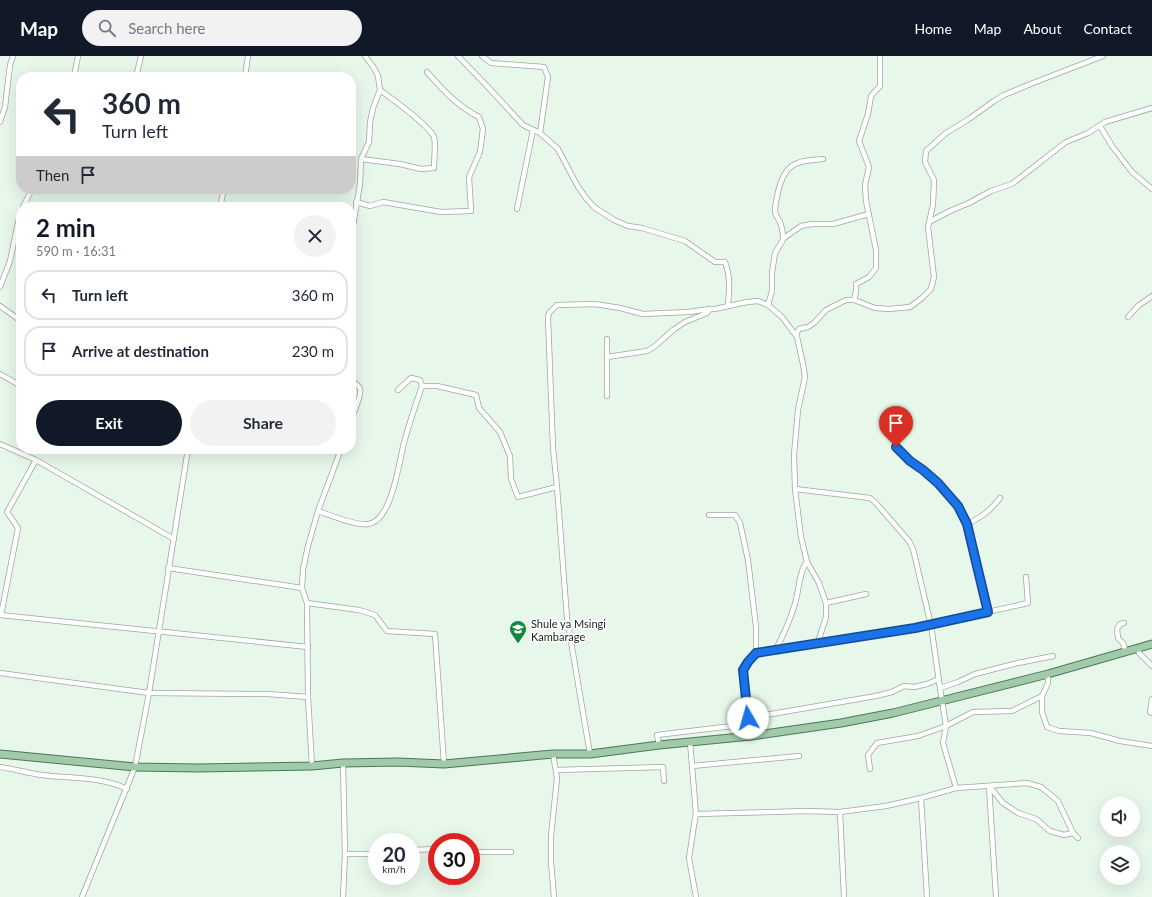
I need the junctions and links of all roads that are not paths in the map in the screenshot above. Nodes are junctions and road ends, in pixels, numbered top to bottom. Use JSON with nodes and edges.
{"nodes":[{"id":1,"x":13,"y":56,"type":"edge"},
{"id":2,"x":78,"y":56,"type":"edge"},
{"id":3,"x":141,"y":56,"type":"edge"},
{"id":4,"x":248,"y":56,"type":"edge"},
{"id":5,"x":365,"y":56,"type":"edge"},
{"id":6,"x":458,"y":56,"type":"edge"},
{"id":7,"x":482,"y":56,"type":"edge"},
{"id":8,"x":880,"y":56,"type":"edge"},
{"id":9,"x":1103,"y":56,"type":"edge"},
{"id":10,"x":75,"y":72,"type":"edge"},
{"id":11,"x":137,"y":72,"type":"edge"},
{"id":12,"x":246,"y":72,"type":"edge"},
{"id":13,"x":427,"y":72,"type":"dead end"},
{"id":14,"x":380,"y":90,"type":"junction"},
{"id":15,"x":1152,"y":108,"type":"edge"},
{"id":16,"x":0,"y":122,"type":"edge"},
{"id":17,"x":1100,"y":126,"type":"junction"},
{"id":18,"x":533,"y":130,"type":"junction"},
{"id":19,"x":540,"y":133,"type":"junction"},
{"id":20,"x":361,"y":159,"type":"junction"},
{"id":21,"x":823,"y":159,"type":"dead end"},
{"id":22,"x":1152,"y":189,"type":"edge"},
{"id":23,"x":356,"y":202,"type":"joint"},
{"id":24,"x":517,"y":209,"type":"dead end"},
{"id":25,"x":869,"y":214,"type":"junction"},
{"id":26,"x":929,"y":222,"type":"junction"},
{"id":27,"x":16,"y":229,"type":"edge"},
{"id":28,"x":784,"y":238,"type":"junction"},
{"id":29,"x":0,"y":287,"type":"edge"},
{"id":30,"x":1152,"y":296,"type":"edge"},
{"id":31,"x":854,"y":300,"type":"junction"},
{"id":32,"x":768,"y":305,"type":"junction"},
{"id":33,"x":0,"y":306,"type":"edge"},
{"id":34,"x":728,"y":306,"type":"junction"},
{"id":35,"x":710,"y":309,"type":"junction"},
{"id":36,"x":16,"y":317,"type":"edge"},
{"id":37,"x":1128,"y":317,"type":"dead end"},
{"id":38,"x":797,"y":338,"type":"junction"},
{"id":39,"x":606,"y":340,"type":"dead end"},
{"id":40,"x":607,"y":357,"type":"junction"},
{"id":41,"x":0,"y":374,"type":"edge"},
{"id":42,"x":16,"y":383,"type":"edge"},
{"id":43,"x":356,"y":384,"type":"edge"},
{"id":44,"x":422,"y":386,"type":"junction"},
{"id":45,"x":398,"y":390,"type":"dead end"},
{"id":46,"x":607,"y":396,"type":"dead end"},
{"id":47,"x":356,"y":406,"type":"edge"},
{"id":48,"x":900,"y":412,"type":"dead end"},
{"id":49,"x":0,"y":444,"type":"edge"},
{"id":50,"x":16,"y":451,"type":"edge"},
{"id":51,"x":22,"y":454,"type":"edge"},
{"id":52,"x":187,"y":454,"type":"edge"},
{"id":53,"x":338,"y":454,"type":"edge"},
{"id":54,"x":36,"y":460,"type":"junction"},
{"id":55,"x":557,"y":487,"type":"junction"},
{"id":56,"x":795,"y":489,"type":"junction"},
{"id":57,"x":1000,"y":498,"type":"dead end"},
{"id":58,"x":318,"y":511,"type":"junction"},
{"id":59,"x":709,"y":515,"type":"dead end"},
{"id":60,"x":967,"y":524,"type":"junction"},
{"id":61,"x":174,"y":539,"type":"junction"},
{"id":62,"x":807,"y":562,"type":"junction"},
{"id":63,"x":168,"y":568,"type":"junction"},
{"id":64,"x":1026,"y":577,"type":"dead end"},
{"id":65,"x":302,"y":588,"type":"junction"},
{"id":66,"x":866,"y":594,"type":"dead end"},
{"id":67,"x":826,"y":603,"type":"junction"},
{"id":68,"x":307,"y":604,"type":"junction"},
{"id":69,"x":988,"y":612,"type":"junction"},
{"id":70,"x":0,"y":615,"type":"edge"},
{"id":71,"x":1124,"y":623,"type":"dead end"},
{"id":72,"x":931,"y":624,"type":"junction"},
{"id":73,"x":158,"y":632,"type":"junction"},
{"id":74,"x":818,"y":642,"type":"junction"},
{"id":75,"x":1152,"y":644,"type":"edge"},
{"id":76,"x":308,"y":647,"type":"junction"},
{"id":77,"x":1138,"y":648,"type":"junction"},
{"id":78,"x":776,"y":649,"type":"junction"},
{"id":79,"x":1126,"y":652,"type":"junction"},
{"id":80,"x":756,"y":653,"type":"junction"},
{"id":81,"x":1053,"y":656,"type":"dead end"},
{"id":82,"x":1152,"y":666,"type":"edge"},
{"id":83,"x":0,"y":673,"type":"edge"},
{"id":84,"x":1048,"y":674,"type":"junction"},
{"id":85,"x":939,"y":679,"type":"junction"},
{"id":86,"x":940,"y":688,"type":"junction"},
{"id":87,"x":149,"y":692,"type":"junction"},
{"id":88,"x":1042,"y":696,"type":"junction"},
{"id":89,"x":308,"y":697,"type":"junction"},
{"id":90,"x":1152,"y":699,"type":"edge"},
{"id":91,"x":942,"y":701,"type":"junction"},
{"id":92,"x":1152,"y":713,"type":"edge"},
{"id":93,"x":748,"y":718,"type":"junction"},
{"id":94,"x":749,"y":724,"type":"junction"},
{"id":95,"x":946,"y":726,"type":"junction"},
{"id":96,"x":751,"y":736,"type":"junction"},
{"id":97,"x":690,"y":742,"type":"junction"},
{"id":98,"x":659,"y":745,"type":"junction"},
{"id":99,"x":1152,"y":746,"type":"edge"},
{"id":100,"x":0,"y":754,"type":"edge"},
{"id":101,"x":553,"y":754,"type":"junction"},
{"id":102,"x":590,"y":754,"type":"junction"},
{"id":103,"x":799,"y":756,"type":"dead end"},
{"id":104,"x":343,"y":763,"type":"junction"},
{"id":105,"x":444,"y":764,"type":"junction"},
{"id":106,"x":312,"y":766,"type":"junction"},
{"id":107,"x":692,"y":766,"type":"junction"},
{"id":108,"x":0,"y":767,"type":"edge"},
{"id":109,"x":135,"y":767,"type":"junction"},
{"id":110,"x":870,"y":768,"type":"dead end"},
{"id":111,"x":556,"y":770,"type":"junction"},
{"id":112,"x":664,"y":781,"type":"dead end"},
{"id":113,"x":989,"y":786,"type":"junction"},
{"id":114,"x":956,"y":788,"type":"junction"},
{"id":115,"x":127,"y":789,"type":"junction"},
{"id":116,"x":921,"y":798,"type":"junction"},
{"id":117,"x":840,"y":812,"type":"junction"},
{"id":118,"x":696,"y":814,"type":"junction"},
{"id":119,"x":1073,"y":833,"type":"junction"},
{"id":120,"x":1078,"y":838,"type":"dead end"},
{"id":121,"x":480,"y":852,"type":"edge"},
{"id":122,"x":511,"y":852,"type":"dead end"},
{"id":123,"x":345,"y":854,"type":"junction"},
{"id":124,"x":368,"y":854,"type":"edge"},
{"id":125,"x":82,"y":897,"type":"edge"},
{"id":126,"x":343,"y":897,"type":"edge"},
{"id":127,"x":554,"y":897,"type":"edge"},
{"id":128,"x":696,"y":897,"type":"edge"},
{"id":129,"x":844,"y":897,"type":"edge"},
{"id":130,"x":927,"y":897,"type":"edge"},
{"id":131,"x":996,"y":897,"type":"edge"}],
"edges":[{"from":1,"to":16,"type":"street"},
{"from":2,"to":10,"type":"street"},
{"from":3,"to":11,"type":"street"},
{"from":4,"to":12,"type":"street"},
{"from":5,"to":14,"type":"street"},
{"from":6,"to":18,"type":"street"},
{"from":7,"to":19,"type":"street"},
{"from":8,"to":25,"type":"street"},
{"from":9,"to":26,"type":"street"},
{"from":13,"to":23,"type":"street"},
{"from":14,"to":20,"type":"street"},
{"from":14,"to":20,"type":"street"},
{"from":15,"to":17,"type":"street"},
{"from":17,"to":22,"type":"street"},
{"from":17,"to":26,"type":"street"},
{"from":18,"to":19,"type":"street"},
{"from":18,"to":24,"type":"street"},
{"from":19,"to":34,"type":"street"},
{"from":20,"to":23,"type":"street"},
{"from":21,"to":28,"type":"street"},
{"from":25,"to":28,"type":"street"},
{"from":25,"to":31,"type":"street"},
{"from":26,"to":31,"type":"street"},
{"from":27,"to":29,"type":"street"},
{"from":28,"to":32,"type":"street"},
{"from":30,"to":37,"type":"street"},
{"from":31,"to":38,"type":"street"},
{"from":32,"to":34,"type":"street"},
{"from":32,"to":38,"type":"street"},
{"from":33,"to":36,"type":"street"},
{"from":34,"to":35,"type":"street"},
{"from":35,"to":40,"type":"street"},
{"from":35,"to":55,"type":"street"},
{"from":38,"to":56,"type":"street"},
{"from":39,"to":40,"type":"street"},
{"from":40,"to":46,"type":"street"},
{"from":41,"to":42,"type":"street"},
{"from":43,"to":47,"type":"street"},
{"from":44,"to":45,"type":"street"},
{"from":44,"to":55,"type":"street"},
{"from":44,"to":58,"type":"street"},
{"from":48,"to":60,"type":"street"},
{"from":49,"to":50,"type":"street"},
{"from":51,"to":54,"type":"street"},
{"from":52,"to":61,"type":"street"},
{"from":53,"to":58,"type":"street"},
{"from":54,"to":61,"type":"street"},
{"from":54,"to":70,"type":"street"},
{"from":55,"to":102,"type":"street"},
{"from":56,"to":62,"type":"street"},
{"from":56,"to":72,"type":"street"},
{"from":57,"to":60,"type":"street"},
{"from":58,"to":65,"type":"street"},
{"from":59,"to":80,"type":"street"},
{"from":60,"to":69,"type":"street"},
{"from":61,"to":63,"type":"street"},
{"from":62,"to":67,"type":"street"},
{"from":62,"to":78,"type":"street"},
{"from":63,"to":65,"type":"street"},
{"from":63,"to":73,"type":"street"},
{"from":64,"to":69,"type":"street"},
{"from":65,"to":68,"type":"street"},
{"from":66,"to":67,"type":"street"},
{"from":67,"to":74,"type":"street"},
{"from":68,"to":76,"type":"street"},
{"from":68,"to":105,"type":"street"},
{"from":69,"to":72,"type":"street"},
{"from":70,"to":73,"type":"street"},
{"from":71,"to":79,"type":"street"},
{"from":72,"to":74,"type":"street"},
{"from":72,"to":85,"type":"street"},
{"from":73,"to":76,"type":"street"},
{"from":73,"to":87,"type":"street"},
{"from":74,"to":78,"type":"street"},
{"from":75,"to":77,"type":"main road"},
{"from":76,"to":89,"type":"street"},
{"from":77,"to":79,"type":"main road"},
{"from":77,"to":82,"type":"street"},
{"from":78,"to":80,"type":"street"},
{"from":79,"to":84,"type":"main road"},
{"from":80,"to":93,"type":"street"},
{"from":81,"to":86,"type":"street"},
{"from":83,"to":87,"type":"street"},
{"from":84,"to":88,"type":"street"},
{"from":84,"to":91,"type":"main road"},
{"from":85,"to":86,"type":"street"},
{"from":85,"to":93,"type":"street"},
{"from":86,"to":91,"type":"street"},
{"from":87,"to":89,"type":"street"},
{"from":87,"to":109,"type":"street"},
{"from":88,"to":95,"type":"street"},
{"from":88,"to":99,"type":"street"},
{"from":89,"to":106,"type":"street"},
{"from":90,"to":92,"type":"street"},
{"from":91,"to":95,"type":"street"},
{"from":91,"to":96,"type":"main road"},
{"from":93,"to":94,"type":"street"},
{"from":94,"to":96,"type":"street"},
{"from":94,"to":98,"type":"street"},
{"from":95,"to":110,"type":"street"},
{"from":95,"to":114,"type":"street"},
{"from":96,"to":97,"type":"main road"},
{"from":97,"to":98,"type":"main road"},
{"from":97,"to":107,"type":"street"},
{"from":98,"to":102,"type":"main road"},
{"from":100,"to":109,"type":"main road"},
{"from":101,"to":102,"type":"main road"},
{"from":101,"to":105,"type":"main road"},
{"from":101,"to":111,"type":"street"},
{"from":103,"to":107,"type":"street"},
{"from":104,"to":105,"type":"main road"},
{"from":104,"to":106,"type":"main road"},
{"from":104,"to":123,"type":"street"},
{"from":106,"to":109,"type":"main road"},
{"from":107,"to":118,"type":"street"},
{"from":108,"to":115,"type":"street"},
{"from":109,"to":115,"type":"street"},
{"from":111,"to":112,"type":"street"},
{"from":111,"to":127,"type":"street"},
{"from":113,"to":114,"type":"street"},
{"from":113,"to":119,"type":"street"},
{"from":113,"to":119,"type":"street"},
{"from":113,"to":131,"type":"street"},
{"from":114,"to":116,"type":"street"},
{"from":115,"to":125,"type":"street"},
{"from":116,"to":117,"type":"street"},
{"from":116,"to":130,"type":"street"},
{"from":117,"to":118,"type":"street"},
{"from":117,"to":129,"type":"street"},
{"from":118,"to":128,"type":"street"},
{"from":119,"to":120,"type":"street"},
{"from":121,"to":122,"type":"street"},
{"from":123,"to":124,"type":"street"},
{"from":123,"to":126,"type":"street"}]}
